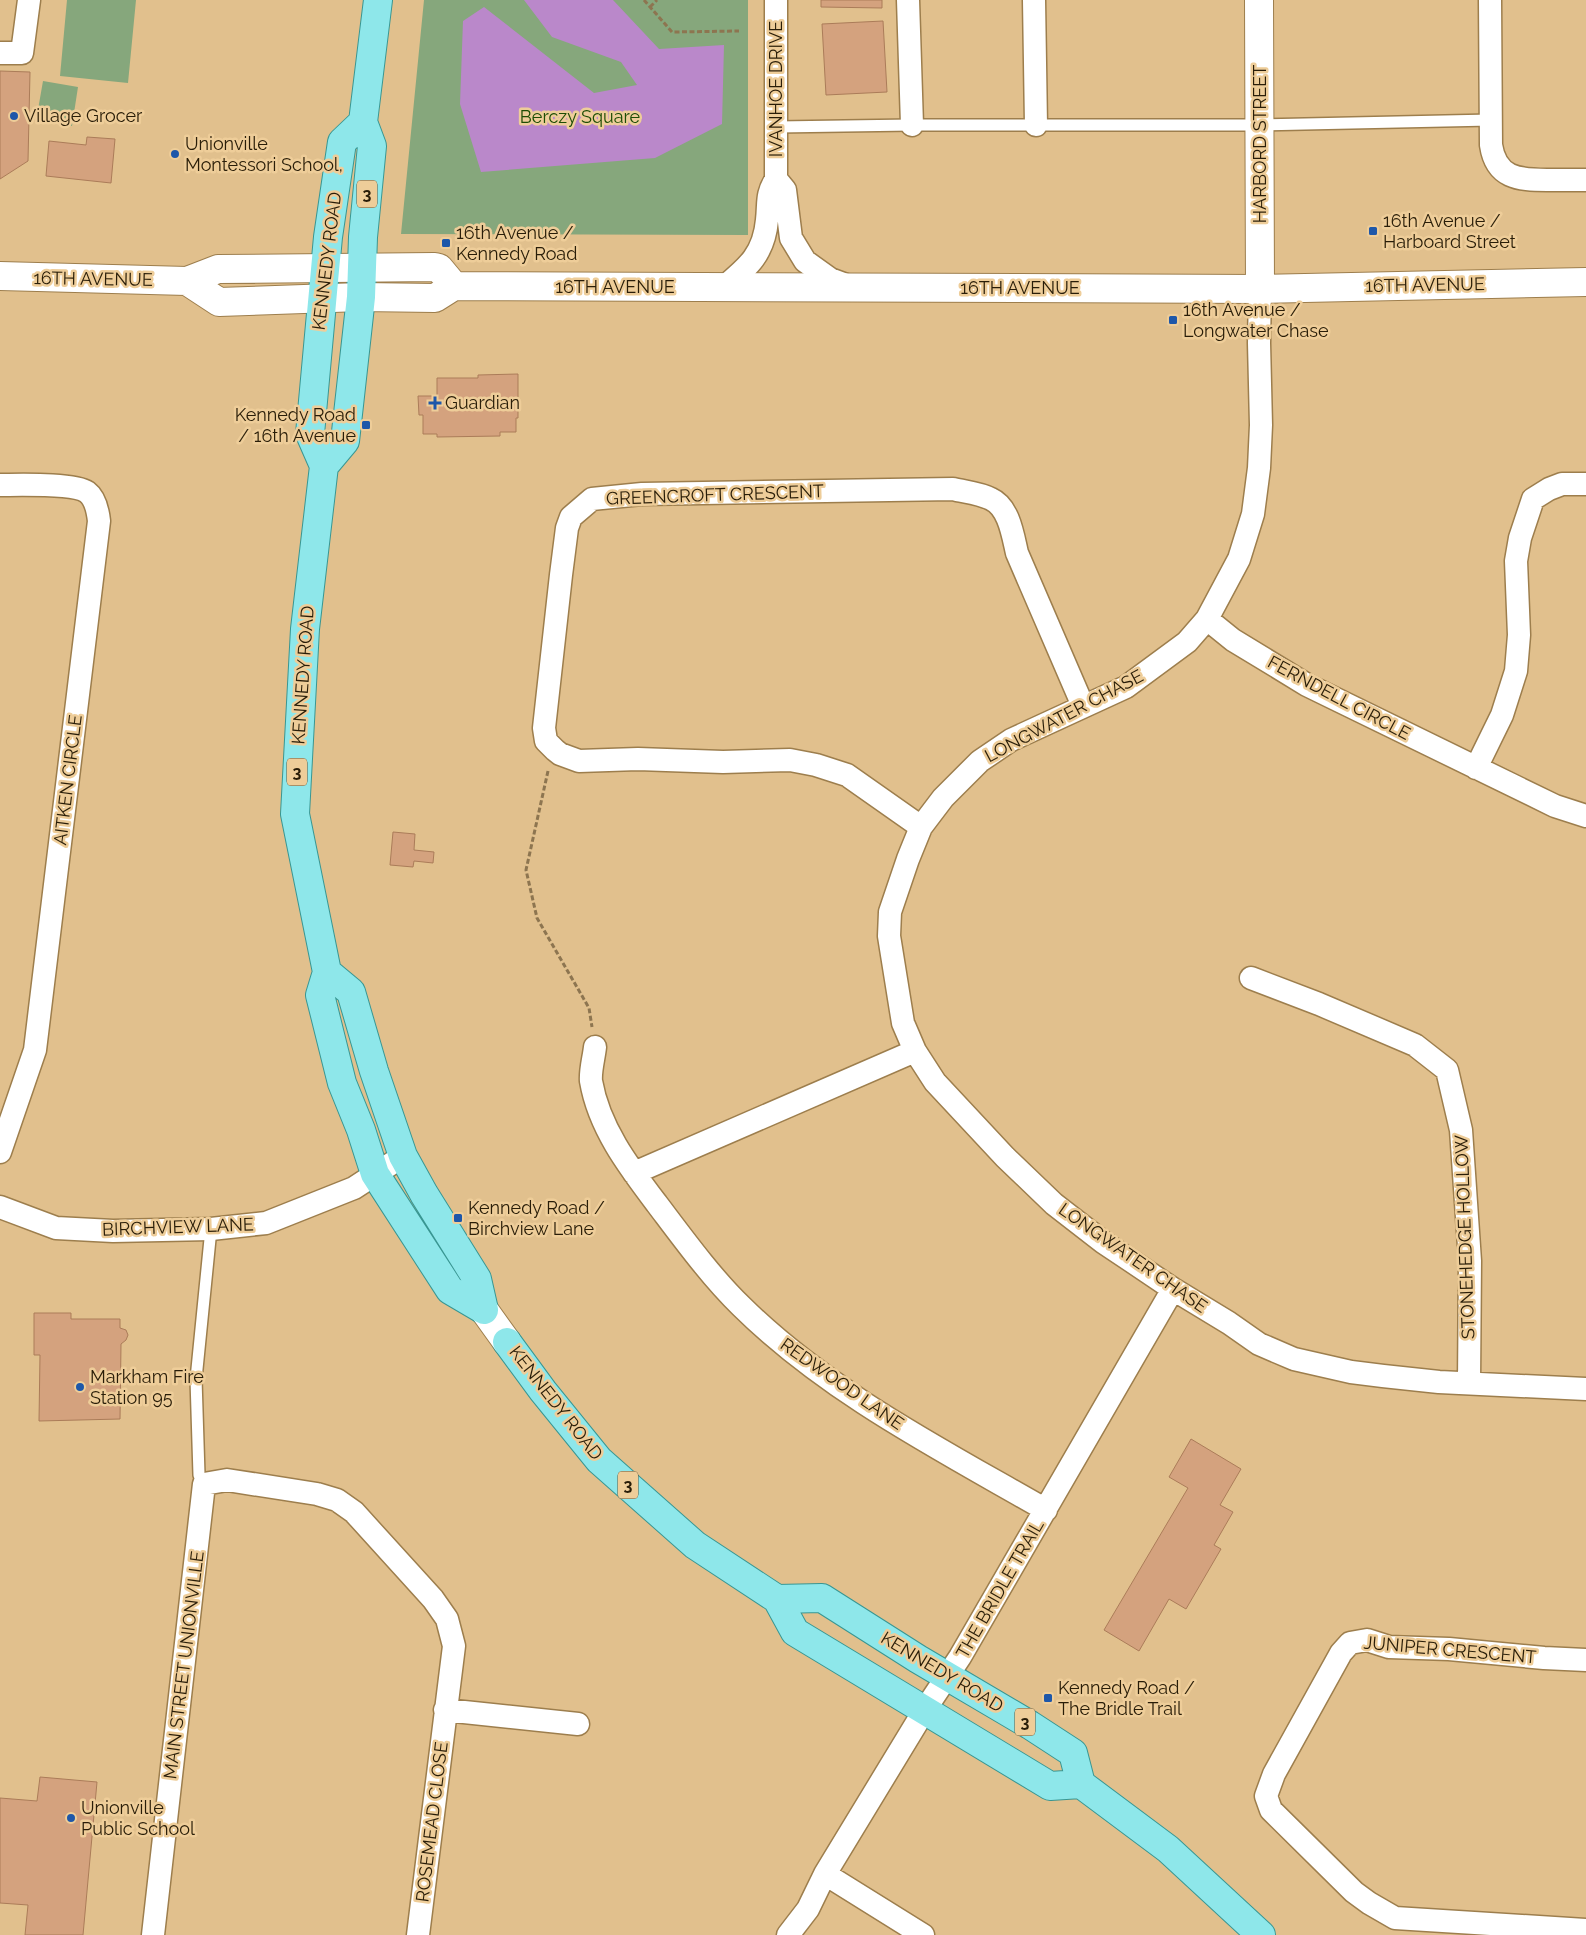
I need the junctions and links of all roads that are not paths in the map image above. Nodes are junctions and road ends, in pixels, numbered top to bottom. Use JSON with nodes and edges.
{"nodes":[{"id":1,"x":29,"y":0,"type":"edge"},
{"id":2,"x":378,"y":0,"type":"edge"},
{"id":3,"x":776,"y":0,"type":"edge"},
{"id":4,"x":908,"y":0,"type":"edge"},
{"id":5,"x":1034,"y":0,"type":"edge"},
{"id":6,"x":1259,"y":0,"type":"edge"},
{"id":7,"x":1490,"y":0,"type":"edge"},
{"id":8,"x":0,"y":53,"type":"edge"},
{"id":9,"x":1491,"y":120,"type":"junction"},
{"id":10,"x":363,"y":122,"type":"junction"},
{"id":11,"x":912,"y":125,"type":"junction"},
{"id":12,"x":1036,"y":125,"type":"junction"},
{"id":13,"x":1260,"y":125,"type":"junction"},
{"id":14,"x":777,"y":127,"type":"junction"},
{"id":15,"x":776,"y":179,"type":"junction"},
{"id":16,"x":1586,"y":180,"type":"edge"},
{"id":17,"x":326,"y":268,"type":"junction"},
{"id":18,"x":362,"y":268,"type":"junction"},
{"id":19,"x":0,"y":276,"type":"edge"},
{"id":20,"x":187,"y":281,"type":"junction"},
{"id":21,"x":1586,"y":282,"type":"edge"},
{"id":22,"x":454,"y":286,"type":"junction"},
{"id":23,"x":724,"y":287,"type":"junction"},
{"id":24,"x":852,"y":287,"type":"junction"},
{"id":25,"x":1260,"y":289,"type":"junction"},
{"id":26,"x":361,"y":297,"type":"junction"},
{"id":27,"x":321,"y":299,"type":"junction"},
{"id":28,"x":324,"y":466,"type":"junction"},
{"id":29,"x":1586,"y":484,"type":"edge"},
{"id":30,"x":0,"y":485,"type":"edge"},
{"id":31,"x":1207,"y":618,"type":"junction"},
{"id":32,"x":1083,"y":706,"type":"junction"},
{"id":33,"x":1476,"y":768,"type":"junction"},
{"id":34,"x":1586,"y":816,"type":"edge"},
{"id":35,"x":921,"y":827,"type":"junction"},
{"id":36,"x":327,"y":972,"type":"junction"},
{"id":37,"x":1251,"y":978,"type":"dead end"},
{"id":38,"x":596,"y":1047,"type":"road end"},
{"id":39,"x":915,"y":1052,"type":"junction"},
{"id":40,"x":0,"y":1152,"type":"edge"},
{"id":41,"x":403,"y":1156,"type":"junction"},
{"id":42,"x":634,"y":1173,"type":"junction"},
{"id":43,"x":376,"y":1174,"type":"junction"},
{"id":44,"x":0,"y":1207,"type":"edge"},
{"id":45,"x":210,"y":1229,"type":"junction"},
{"id":46,"x":1173,"y":1289,"type":"junction"},
{"id":47,"x":484,"y":1310,"type":"junction"},
{"id":48,"x":1469,"y":1383,"type":"junction"},
{"id":49,"x":1586,"y":1389,"type":"edge"},
{"id":50,"x":204,"y":1484,"type":"junction"},
{"id":51,"x":1046,"y":1510,"type":"junction"},
{"id":52,"x":777,"y":1599,"type":"junction"},
{"id":53,"x":1586,"y":1660,"type":"edge"},
{"id":54,"x":948,"y":1676,"type":"junction"},
{"id":55,"x":445,"y":1710,"type":"junction"},
{"id":56,"x":924,"y":1711,"type":"junction"},
{"id":57,"x":578,"y":1724,"type":"dead end"},
{"id":58,"x":1081,"y":1784,"type":"junction"},
{"id":59,"x":825,"y":1874,"type":"junction"},
{"id":60,"x":1586,"y":1930,"type":"edge"},
{"id":61,"x":153,"y":1935,"type":"edge"},
{"id":62,"x":418,"y":1935,"type":"edge"},
{"id":63,"x":788,"y":1935,"type":"edge"},
{"id":64,"x":923,"y":1935,"type":"edge"},
{"id":65,"x":1261,"y":1935,"type":"edge"}],
"edges":[{"from":1,"to":8,"type":"street"},
{"from":2,"to":10,"type":"main road","name":"KENNEDY ROAD","number":"3"},
{"from":3,"to":14,"type":"street","name":"IVANHOE DRIVE"},
{"from":4,"to":11,"type":"street"},
{"from":5,"to":12,"type":"street"},
{"from":6,"to":13,"type":"main road","name":"HARBORD STREET"},
{"from":7,"to":9,"type":"street"},
{"from":9,"to":13,"type":"lane"},
{"from":9,"to":16,"type":"street"},
{"from":10,"to":17,"type":"main road","name":"KENNEDY ROAD","number":"3"},
{"from":10,"to":18,"type":"main road","name":"KENNEDY ROAD","number":"3"},
{"from":11,"to":12,"type":"lane"},
{"from":11,"to":14,"type":"lane"},
{"from":12,"to":13,"type":"lane"},
{"from":13,"to":25,"type":"main road","name":"HARBORD STREET"},
{"from":14,"to":15,"type":"street","name":"IVANHOE DRIVE"},
{"from":15,"to":23,"type":"street","name":"IVANHOE DRIVE"},
{"from":15,"to":24,"type":"street","name":"IVANHOE DRIVE"},
{"from":17,"to":18,"type":"main road","name":"16TH AVENUE"},
{"from":17,"to":20,"type":"main road","name":"16TH AVENUE"},
{"from":17,"to":27,"type":"main road","name":"KENNEDY ROAD","number":"3"},
{"from":18,"to":22,"type":"main road","name":"16TH AVENUE"},
{"from":18,"to":26,"type":"main road","name":"KENNEDY ROAD","number":"3"},
{"from":19,"to":20,"type":"main road","name":"16TH AVENUE"},
{"from":20,"to":27,"type":"main road","name":"16TH AVENUE"},
{"from":21,"to":25,"type":"main road","name":"16TH AVENUE"},
{"from":22,"to":23,"type":"main road","name":"16TH AVENUE"},
{"from":22,"to":26,"type":"main road","name":"16TH AVENUE"},
{"from":23,"to":24,"type":"main road","name":"16TH AVENUE"},
{"from":24,"to":25,"type":"main road","name":"16TH AVENUE"},
{"from":25,"to":31,"type":"street","name":"LONGWATER CHASE"},
{"from":26,"to":27,"type":"main road","name":"16TH AVENUE"},
{"from":26,"to":28,"type":"main road","name":"KENNEDY ROAD","number":"3"},
{"from":27,"to":28,"type":"main road","name":"KENNEDY ROAD","number":"3"},
{"from":28,"to":36,"type":"main road","name":"KENNEDY ROAD","number":"3"},
{"from":29,"to":33,"type":"street"},
{"from":30,"to":40,"type":"street","name":"AITKEN CIRCLE"},
{"from":31,"to":32,"type":"street","name":"LONGWATER CHASE"},
{"from":31,"to":33,"type":"street","name":"FERNDELL CIRCLE"},
{"from":32,"to":35,"type":"street","name":"LONGWATER CHASE"},
{"from":32,"to":35,"type":"street","name":"GREENCROFT CRESCENT"},
{"from":33,"to":34,"type":"street","name":"FERNDELL CIRCLE"},
{"from":35,"to":39,"type":"street","name":"LONGWATER CHASE"},
{"from":36,"to":41,"type":"main road","name":"KENNEDY ROAD","number":"3"},
{"from":36,"to":43,"type":"main road","name":"KENNEDY ROAD","number":"3"},
{"from":37,"to":48,"type":"street","name":"STONEHEDGE HOLLOW"},
{"from":38,"to":42,"type":"street","name":"REDWOOD LANE"},
{"from":39,"to":42,"type":"street"},
{"from":39,"to":46,"type":"street","name":"LONGWATER CHASE"},
{"from":41,"to":43,"type":"street","name":"BIRCHVIEW LANE"},
{"from":41,"to":47,"type":"main road","name":"KENNEDY ROAD","number":"3"},
{"from":42,"to":51,"type":"street","name":"REDWOOD LANE"},
{"from":43,"to":45,"type":"street","name":"BIRCHVIEW LANE"},
{"from":43,"to":47,"type":"main road","name":"KENNEDY ROAD","number":"3"},
{"from":44,"to":45,"type":"street","name":"BIRCHVIEW LANE"},
{"from":45,"to":50,"type":"lane"},
{"from":46,"to":48,"type":"street","name":"LONGWATER CHASE"},
{"from":46,"to":51,"type":"street","name":"THE BRIDLE TRAIL"},
{"from":47,"to":52,"type":"main road","name":"KENNEDY ROAD","number":"3"},
{"from":48,"to":49,"type":"street","name":"LONGWATER CHASE"},
{"from":50,"to":55,"type":"street","name":"ROSEMEAD CLOSE"},
{"from":50,"to":61,"type":"street","name":"MAIN STREET UNIONVILLE"},
{"from":51,"to":54,"type":"street","name":"THE BRIDLE TRAIL"},
{"from":52,"to":54,"type":"main road","name":"KENNEDY ROAD","number":"3"},
{"from":52,"to":56,"type":"main road","name":"KENNEDY ROAD","number":"3"},
{"from":53,"to":60,"type":"street","name":"JUNIPER CRESCENT"},
{"from":54,"to":56,"type":"street","name":"THE BRIDLE TRAIL"},
{"from":54,"to":58,"type":"main road","name":"KENNEDY ROAD","number":"3"},
{"from":55,"to":57,"type":"street"},
{"from":55,"to":62,"type":"street","name":"ROSEMEAD CLOSE"},
{"from":56,"to":58,"type":"main road","name":"KENNEDY ROAD","number":"3"},
{"from":56,"to":59,"type":"street","name":"THE BRIDLE TRAIL"},
{"from":58,"to":65,"type":"main road"},
{"from":59,"to":63,"type":"street","name":"THE BRIDLE TRAIL"},
{"from":59,"to":64,"type":"street"}]}
